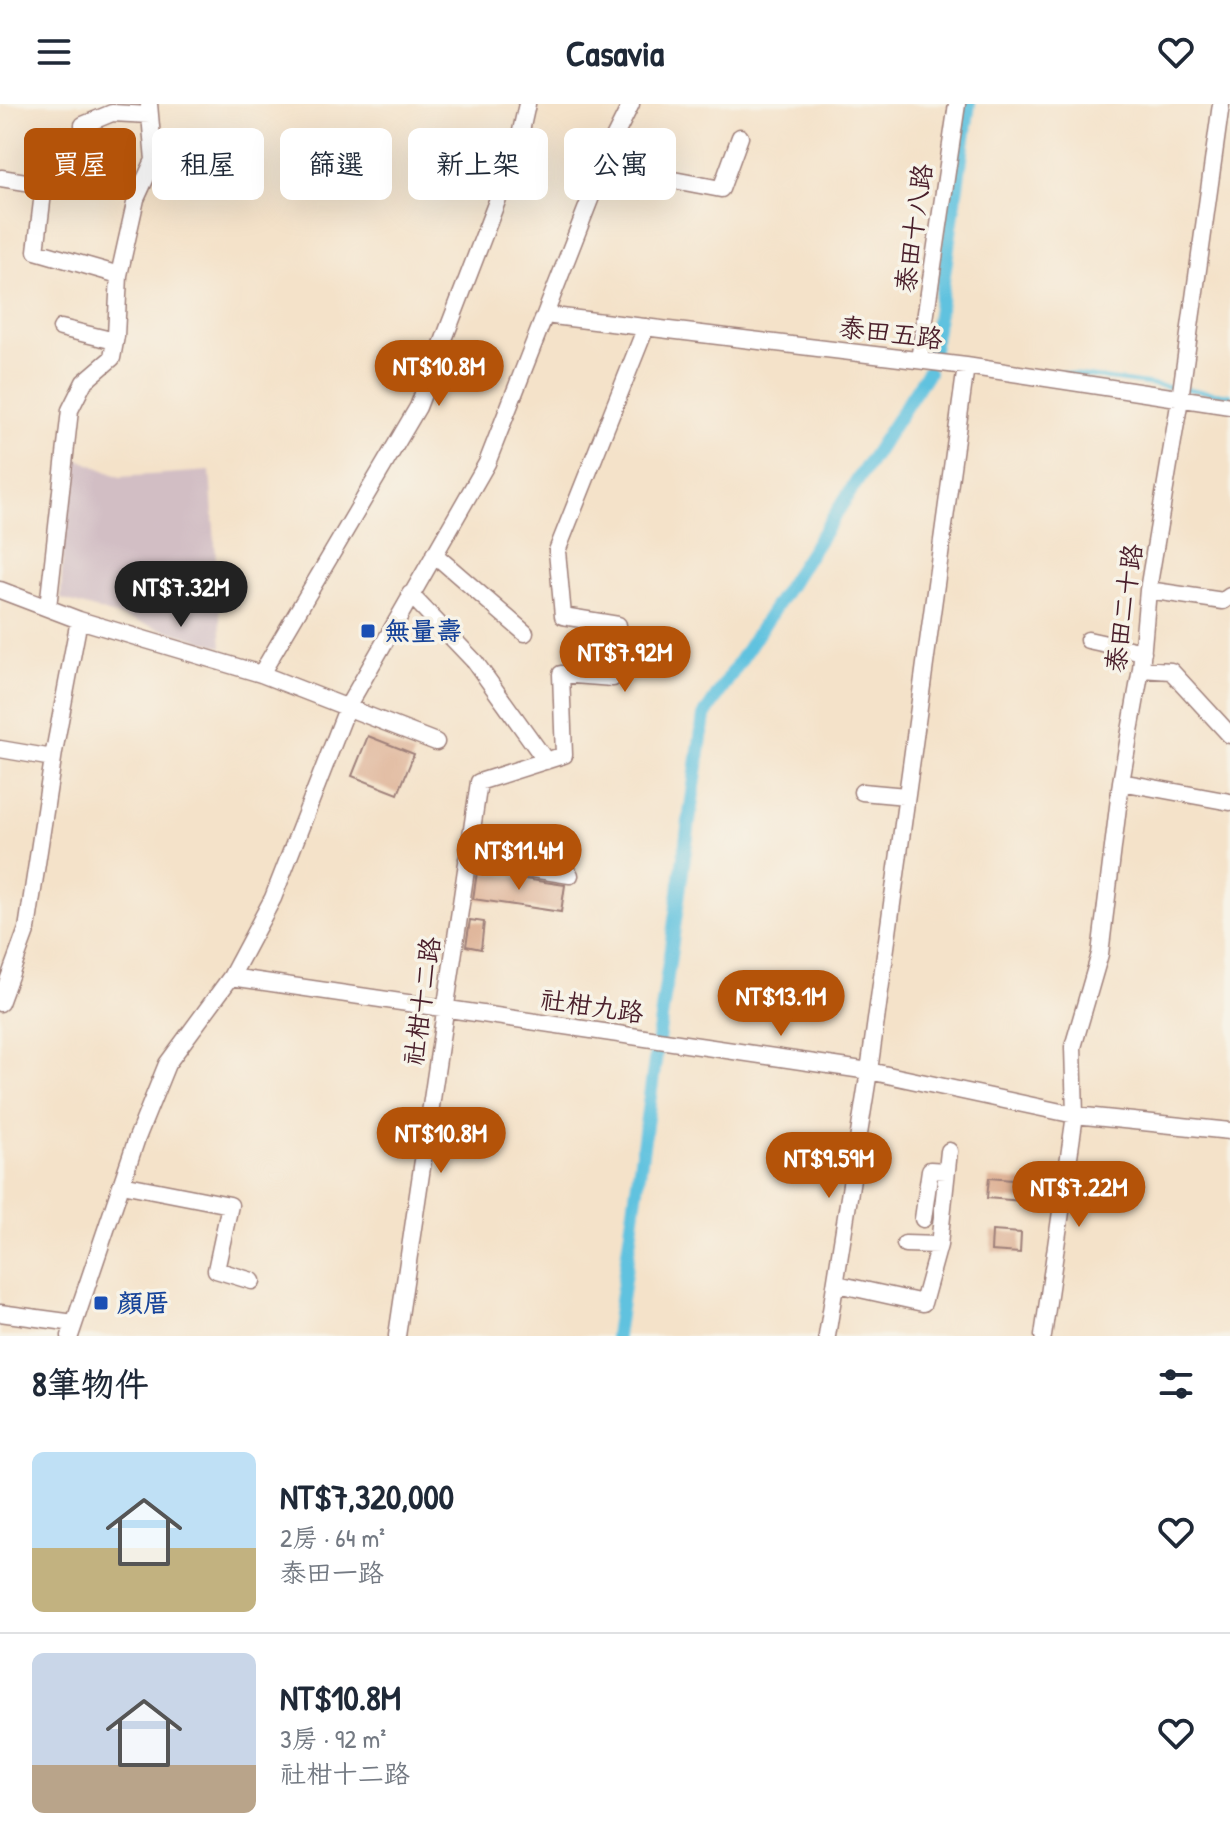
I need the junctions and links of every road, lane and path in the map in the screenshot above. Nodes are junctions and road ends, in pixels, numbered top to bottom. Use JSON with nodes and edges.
{"nodes":[{"id":1,"x":527,"y":104,"type":"edge"},
{"id":2,"x":631,"y":104,"type":"edge"},
{"id":3,"x":957,"y":104,"type":"edge"},
{"id":4,"x":1221,"y":104,"type":"edge"},
{"id":5,"x":150,"y":110,"type":"edge"},
{"id":6,"x":83,"y":125,"type":"dead end"},
{"id":7,"x":619,"y":128,"type":"edge"},
{"id":8,"x":740,"y":137,"type":"dead end"},
{"id":9,"x":1,"y":178,"type":"edge"},
{"id":10,"x":676,"y":180,"type":"edge"},
{"id":11,"x":592,"y":200,"type":"edge"},
{"id":12,"x":119,"y":275,"type":"junction"},
{"id":13,"x":545,"y":315,"type":"junction"},
{"id":14,"x":646,"y":327,"type":"junction"},
{"id":15,"x":61,"y":328,"type":"dead end"},
{"id":16,"x":115,"y":341,"type":"junction"},
{"id":17,"x":919,"y":360,"type":"junction"},
{"id":18,"x":966,"y":366,"type":"junction"},
{"id":19,"x":1180,"y":399,"type":"junction"},
{"id":20,"x":1230,"y":406,"type":"edge"},
{"id":21,"x":434,"y":554,"type":"junction"},
{"id":22,"x":0,"y":590,"type":"edge"},
{"id":23,"x":1148,"y":590,"type":"junction"},
{"id":24,"x":410,"y":594,"type":"junction"},
{"id":25,"x":1230,"y":596,"type":"edge"},
{"id":26,"x":48,"y":607,"type":"junction"},
{"id":27,"x":79,"y":620,"type":"junction"},
{"id":28,"x":525,"y":633,"type":"dead end"},
{"id":29,"x":1088,"y":640,"type":"dead end"},
{"id":30,"x":1143,"y":652,"type":"junction"},
{"id":31,"x":1141,"y":669,"type":"junction"},
{"id":32,"x":261,"y":674,"type":"junction"},
{"id":33,"x":348,"y":706,"type":"junction"},
{"id":34,"x":1230,"y":735,"type":"edge"},
{"id":35,"x":436,"y":742,"type":"dead end"},
{"id":36,"x":0,"y":749,"type":"edge"},
{"id":37,"x":53,"y":758,"type":"junction"},
{"id":38,"x":546,"y":761,"type":"junction"},
{"id":39,"x":1121,"y":782,"type":"junction"},
{"id":40,"x":862,"y":792,"type":"dead end"},
{"id":41,"x":906,"y":796,"type":"junction"},
{"id":42,"x":1230,"y":802,"type":"edge"},
{"id":43,"x":467,"y":859,"type":"junction"},
{"id":44,"x":570,"y":875,"type":"dead end"},
{"id":45,"x":231,"y":977,"type":"junction"},
{"id":46,"x":3,"y":985,"type":"edge"},
{"id":47,"x":0,"y":1003,"type":"edge"},
{"id":48,"x":444,"y":1008,"type":"junction"},
{"id":49,"x":869,"y":1071,"type":"junction"},
{"id":50,"x":1075,"y":1115,"type":"junction"},
{"id":51,"x":1230,"y":1131,"type":"edge"},
{"id":52,"x":949,"y":1151,"type":"dead end"},
{"id":53,"x":946,"y":1171,"type":"junction"},
{"id":54,"x":122,"y":1184,"type":"junction"},
{"id":55,"x":923,"y":1219,"type":"dead end"},
{"id":56,"x":905,"y":1244,"type":"dead end"},
{"id":57,"x":939,"y":1245,"type":"junction"},
{"id":58,"x":252,"y":1281,"type":"dead end"},
{"id":59,"x":837,"y":1284,"type":"junction"},
{"id":60,"x":0,"y":1313,"type":"edge"},
{"id":61,"x":72,"y":1330,"type":"edge"},
{"id":62,"x":397,"y":1336,"type":"edge"},
{"id":63,"x":827,"y":1336,"type":"edge"},
{"id":64,"x":1043,"y":1336,"type":"edge"}],
"edges":[{"from":1,"to":32,"type":"street"},
{"from":2,"to":7,"type":"street"},
{"from":3,"to":17,"type":"street","name":"泰田十八路"},
{"from":4,"to":19,"type":"street","name":"泰田二十路"},
{"from":5,"to":6,"type":"street"},
{"from":5,"to":12,"type":"street"},
{"from":8,"to":10,"type":"street"},
{"from":9,"to":12,"type":"street"},
{"from":11,"to":13,"type":"street"},
{"from":12,"to":16,"type":"street"},
{"from":13,"to":14,"type":"street","name":"泰田五路"},
{"from":13,"to":21,"type":"street"},
{"from":14,"to":17,"type":"street","name":"泰田五路"},
{"from":14,"to":38,"type":"street"},
{"from":15,"to":16,"type":"street"},
{"from":16,"to":26,"type":"street"},
{"from":17,"to":18,"type":"street","name":"泰田五路"},
{"from":18,"to":19,"type":"street","name":"泰田五路"},
{"from":18,"to":41,"type":"street"},
{"from":19,"to":20,"type":"street","name":"泰田五路"},
{"from":19,"to":23,"type":"street","name":"泰田二十路"},
{"from":21,"to":24,"type":"street"},
{"from":21,"to":28,"type":"street"},
{"from":22,"to":26,"type":"street"},
{"from":23,"to":25,"type":"street"},
{"from":23,"to":30,"type":"street","name":"泰田二十路"},
{"from":24,"to":33,"type":"street"},
{"from":24,"to":38,"type":"street"},
{"from":26,"to":27,"type":"street"},
{"from":27,"to":32,"type":"street"},
{"from":27,"to":37,"type":"street"},
{"from":29,"to":30,"type":"street"},
{"from":30,"to":31,"type":"street","name":"泰田二十路"},
{"from":31,"to":34,"type":"street"},
{"from":31,"to":39,"type":"street","name":"泰田二十路"},
{"from":32,"to":33,"type":"street"},
{"from":33,"to":35,"type":"street"},
{"from":33,"to":45,"type":"street"},
{"from":36,"to":37,"type":"street"},
{"from":37,"to":46,"type":"street"},
{"from":38,"to":43,"type":"street","name":"社柑十二路"},
{"from":39,"to":42,"type":"street"},
{"from":39,"to":50,"type":"street","name":"泰田二十路"},
{"from":40,"to":41,"type":"street"},
{"from":41,"to":49,"type":"street"},
{"from":43,"to":44,"type":"street"},
{"from":43,"to":48,"type":"street","name":"社柑十二路"},
{"from":45,"to":48,"type":"street","name":"社柑九路"},
{"from":45,"to":54,"type":"street"},
{"from":46,"to":47,"type":"street"},
{"from":48,"to":49,"type":"street","name":"社柑九路"},
{"from":48,"to":62,"type":"street","name":"社柑十二路"},
{"from":49,"to":50,"type":"street","name":"社柑九路"},
{"from":49,"to":59,"type":"street"},
{"from":50,"to":51,"type":"street","name":"社柑九路"},
{"from":50,"to":64,"type":"street","name":"泰田二十路"},
{"from":52,"to":53,"type":"street"},
{"from":53,"to":55,"type":"street"},
{"from":53,"to":57,"type":"street"},
{"from":54,"to":58,"type":"street"},
{"from":54,"to":61,"type":"street"},
{"from":56,"to":57,"type":"street"},
{"from":57,"to":59,"type":"street"},
{"from":59,"to":63,"type":"street"},
{"from":60,"to":61,"type":"street"}]}
